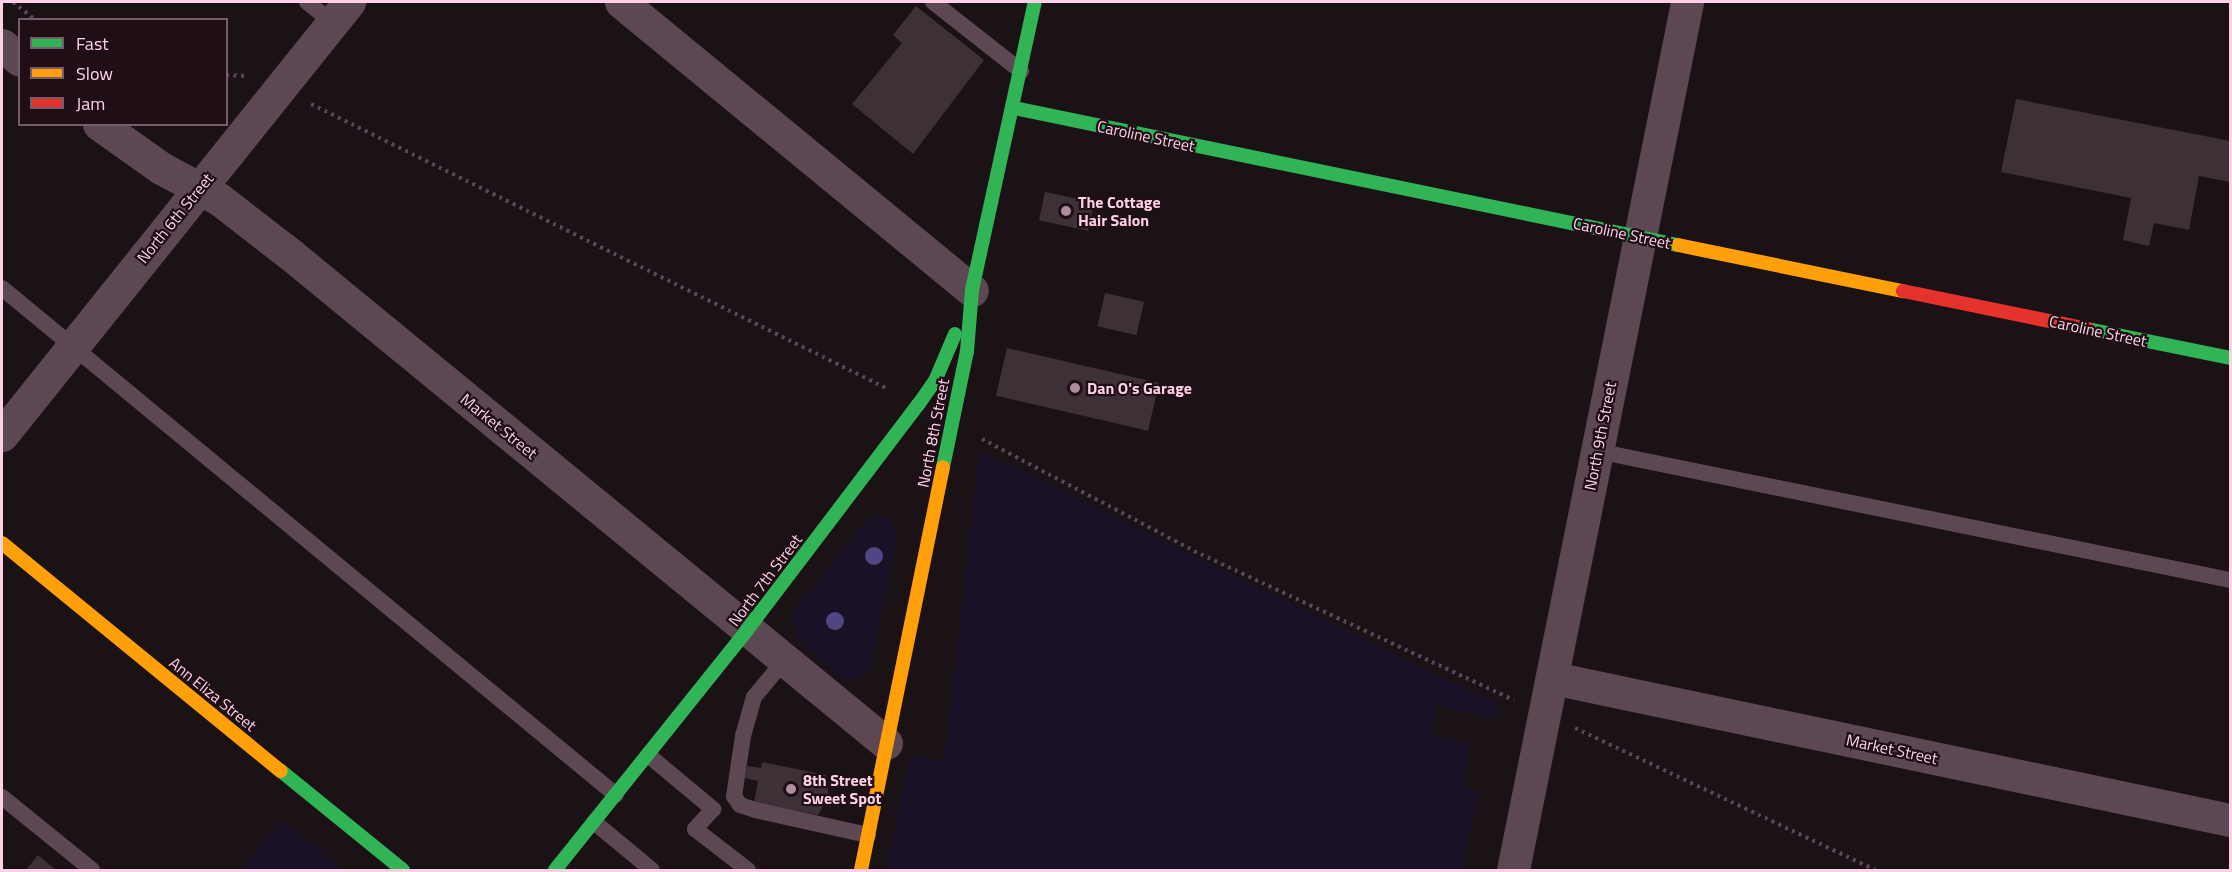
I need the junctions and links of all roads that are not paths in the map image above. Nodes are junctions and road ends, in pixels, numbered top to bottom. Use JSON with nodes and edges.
{"nodes":[{"id":1,"x":621,"y":2,"type":"edge"},
{"id":2,"x":933,"y":2,"type":"edge"},
{"id":3,"x":1035,"y":2,"type":"edge"},
{"id":4,"x":1687,"y":2,"type":"edge"},
{"id":5,"x":330,"y":8,"type":"edge"},
{"id":6,"x":2,"y":45,"type":"edge"},
{"id":7,"x":18,"y":58,"type":"edge"},
{"id":8,"x":1021,"y":71,"type":"junction"},
{"id":9,"x":1014,"y":108,"type":"junction"},
{"id":10,"x":102,"y":126,"type":"edge"},
{"id":11,"x":199,"y":188,"type":"junction"},
{"id":12,"x":1639,"y":237,"type":"junction"},
{"id":13,"x":2,"y":288,"type":"edge"},
{"id":14,"x":972,"y":290,"type":"junction"},
{"id":15,"x":72,"y":347,"type":"junction"},
{"id":16,"x":2230,"y":358,"type":"edge"},
{"id":17,"x":2,"y":435,"type":"edge"},
{"id":18,"x":1597,"y":451,"type":"junction"},
{"id":19,"x":2,"y":543,"type":"edge"},
{"id":20,"x":2230,"y":580,"type":"edge"},
{"id":21,"x":747,"y":630,"type":"junction"},
{"id":22,"x":784,"y":661,"type":"junction"},
{"id":23,"x":1553,"y":678,"type":"junction"},
{"id":24,"x":886,"y":743,"type":"junction"},
{"id":25,"x":648,"y":755,"type":"junction"},
{"id":26,"x":616,"y":795,"type":"junction"},
{"id":27,"x":2,"y":797,"type":"edge"},
{"id":28,"x":2230,"y":820,"type":"edge"},
{"id":29,"x":594,"y":822,"type":"junction"},
{"id":30,"x":868,"y":835,"type":"junction"},
{"id":31,"x":92,"y":870,"type":"edge"},
{"id":32,"x":403,"y":870,"type":"edge"},
{"id":33,"x":555,"y":870,"type":"edge"},
{"id":34,"x":652,"y":870,"type":"edge"},
{"id":35,"x":748,"y":870,"type":"edge"},
{"id":36,"x":861,"y":870,"type":"edge"},
{"id":37,"x":1513,"y":870,"type":"edge"}],
"edges":[{"from":1,"to":14,"type":"street"},
{"from":2,"to":8,"type":"lane"},
{"from":3,"to":8,"type":"street","name":"North 8th Street"},
{"from":4,"to":12,"type":"street","name":"North 9th Street"},
{"from":5,"to":11,"type":"street","name":"North 6th Street"},
{"from":6,"to":7,"type":"street"},
{"from":8,"to":9,"type":"street","name":"North 8th Street"},
{"from":9,"to":12,"type":"street","name":"Caroline Street"},
{"from":9,"to":14,"type":"street","name":"North 8th Street"},
{"from":10,"to":11,"type":"street","name":"Market Street"},
{"from":11,"to":15,"type":"street","name":"North 6th Street"},
{"from":11,"to":21,"type":"street","name":"Market Street"},
{"from":12,"to":16,"type":"street","name":"Caroline Street"},
{"from":12,"to":18,"type":"street","name":"North 9th Street"},
{"from":13,"to":15,"type":"lane"},
{"from":14,"to":21,"type":"street","name":"North 7th Street"},
{"from":14,"to":24,"type":"street","name":"North 8th Street"},
{"from":15,"to":17,"type":"street","name":"North 6th Street"},
{"from":15,"to":26,"type":"lane"},
{"from":18,"to":20,"type":"lane"},
{"from":18,"to":23,"type":"street","name":"North 9th Street"},
{"from":19,"to":32,"type":"street","name":"Ann Eliza Street"},
{"from":21,"to":22,"type":"street","name":"Market Street"},
{"from":21,"to":25,"type":"street","name":"North 7th Street"},
{"from":22,"to":24,"type":"street","name":"Market Street"},
{"from":22,"to":30,"type":"lane"},
{"from":23,"to":28,"type":"street","name":"Market Street"},
{"from":23,"to":37,"type":"street","name":"North 9th Street"},
{"from":24,"to":30,"type":"street","name":"North 8th Street"},
{"from":25,"to":26,"type":"street","name":"North 7th Street"},
{"from":25,"to":35,"type":"lane"},
{"from":26,"to":29,"type":"street","name":"North 7th Street"},
{"from":27,"to":31,"type":"lane"},
{"from":29,"to":33,"type":"street","name":"North 7th Street"},
{"from":29,"to":34,"type":"lane"},
{"from":30,"to":36,"type":"street","name":"North 8th Street"}]}
